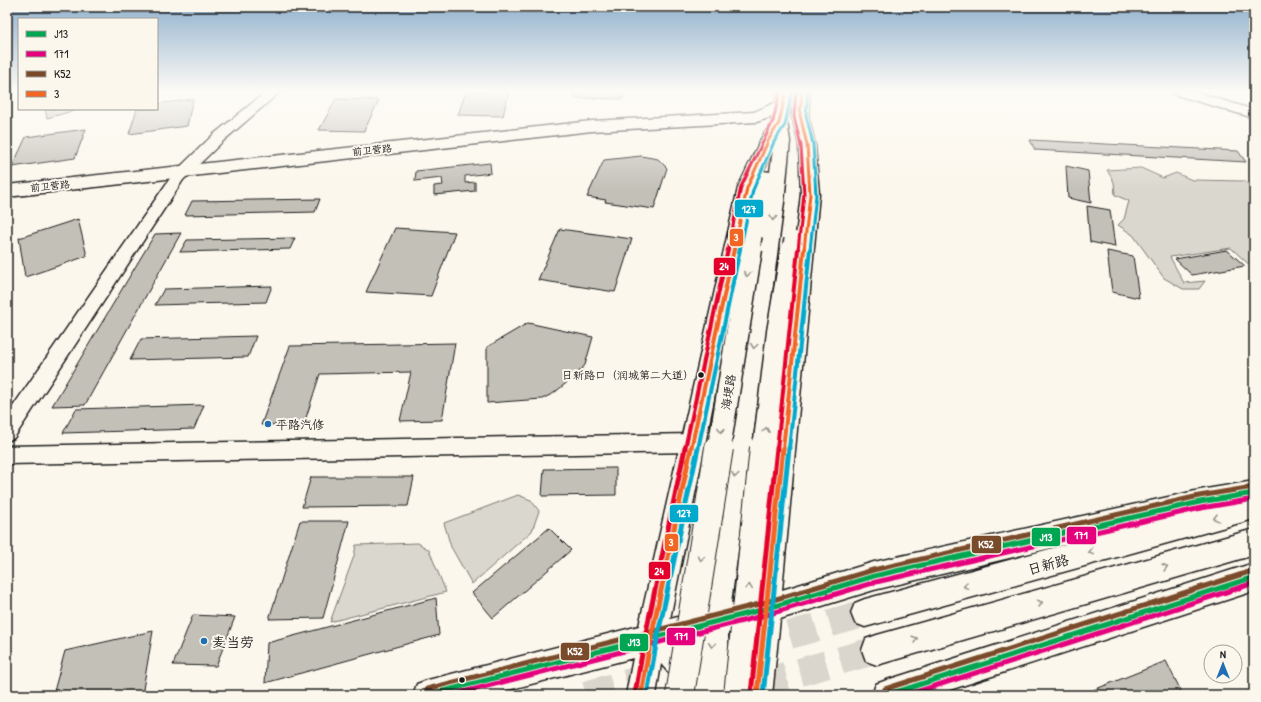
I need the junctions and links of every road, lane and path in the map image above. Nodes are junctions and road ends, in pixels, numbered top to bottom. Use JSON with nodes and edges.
{"nodes":[{"id":1,"x":235,"y":124,"type":"edge"},
{"id":2,"x":701,"y":124,"type":"edge"},
{"id":3,"x":780,"y":124,"type":"edge"},
{"id":4,"x":784,"y":124,"type":"edge"},
{"id":5,"x":787,"y":124,"type":"edge"},
{"id":6,"x":793,"y":124,"type":"edge"},
{"id":7,"x":799,"y":124,"type":"edge"},
{"id":8,"x":180,"y":174,"type":"junction"},
{"id":9,"x":7,"y":191,"type":"edge"},
{"id":10,"x":7,"y":197,"type":"edge"},
{"id":11,"x":7,"y":432,"type":"edge"},
{"id":12,"x":693,"y":443,"type":"junction"},
{"id":13,"x":7,"y":455,"type":"edge"},
{"id":14,"x":1254,"y":492,"type":"edge"},
{"id":15,"x":1254,"y":507,"type":"edge"},
{"id":16,"x":1254,"y":542,"type":"edge"},
{"id":17,"x":1254,"y":577,"type":"edge"},
{"id":18,"x":765,"y":609,"type":"junction"},
{"id":19,"x":865,"y":613,"type":"tunnel mouth"},
{"id":20,"x":714,"y":622,"type":"junction"},
{"id":21,"x":651,"y":638,"type":"junction"},
{"id":22,"x":877,"y":650,"type":"tunnel mouth"},
{"id":23,"x":428,"y":695,"type":"edge"},
{"id":24,"x":642,"y":695,"type":"edge"},
{"id":25,"x":680,"y":695,"type":"edge"},
{"id":26,"x":698,"y":695,"type":"edge"},
{"id":27,"x":722,"y":695,"type":"edge"},
{"id":28,"x":738,"y":695,"type":"edge"},
{"id":29,"x":757,"y":695,"type":"edge"},
{"id":30,"x":887,"y":695,"type":"edge"}],
"edges":[{"from":1,"to":8,"type":"street"},
{"from":2,"to":8,"type":"main road","name":"前卫营路"},
{"from":3,"to":12,"type":"main road"},
{"from":4,"to":25,"type":"main road","name":"海埂路","one_way":true,"bridge":true},
{"from":5,"to":20,"type":"main road","one_way":true},
{"from":28,"to":6,"type":"main road","one_way":true,"bridge":true},
{"from":7,"to":18,"type":"main road"},
{"from":8,"to":9,"type":"main road","name":"前卫营路"},
{"from":8,"to":10,"type":"main road","name":"前卫营路"},
{"from":8,"to":11,"type":"street"},
{"from":12,"to":13,"type":"street"},
{"from":12,"to":21,"type":"main road"},
{"from":14,"to":18,"type":"main road","name":"日新路"},
{"from":15,"to":19,"type":"main road","name":"日新路","one_way":true},
{"from":22,"to":16,"type":"main road","one_way":true},
{"from":17,"to":30,"type":"main road"},
{"from":18,"to":20,"type":"main road","name":"日新路"},
{"from":18,"to":29,"type":"main road"},
{"from":20,"to":21,"type":"main road","name":"日新路"},
{"from":20,"to":27,"type":"main road","one_way":true},
{"from":21,"to":23,"type":"main road","name":"日新路"},
{"from":21,"to":24,"type":"main road"},
{"from":21,"to":26,"type":"main road"}]}
